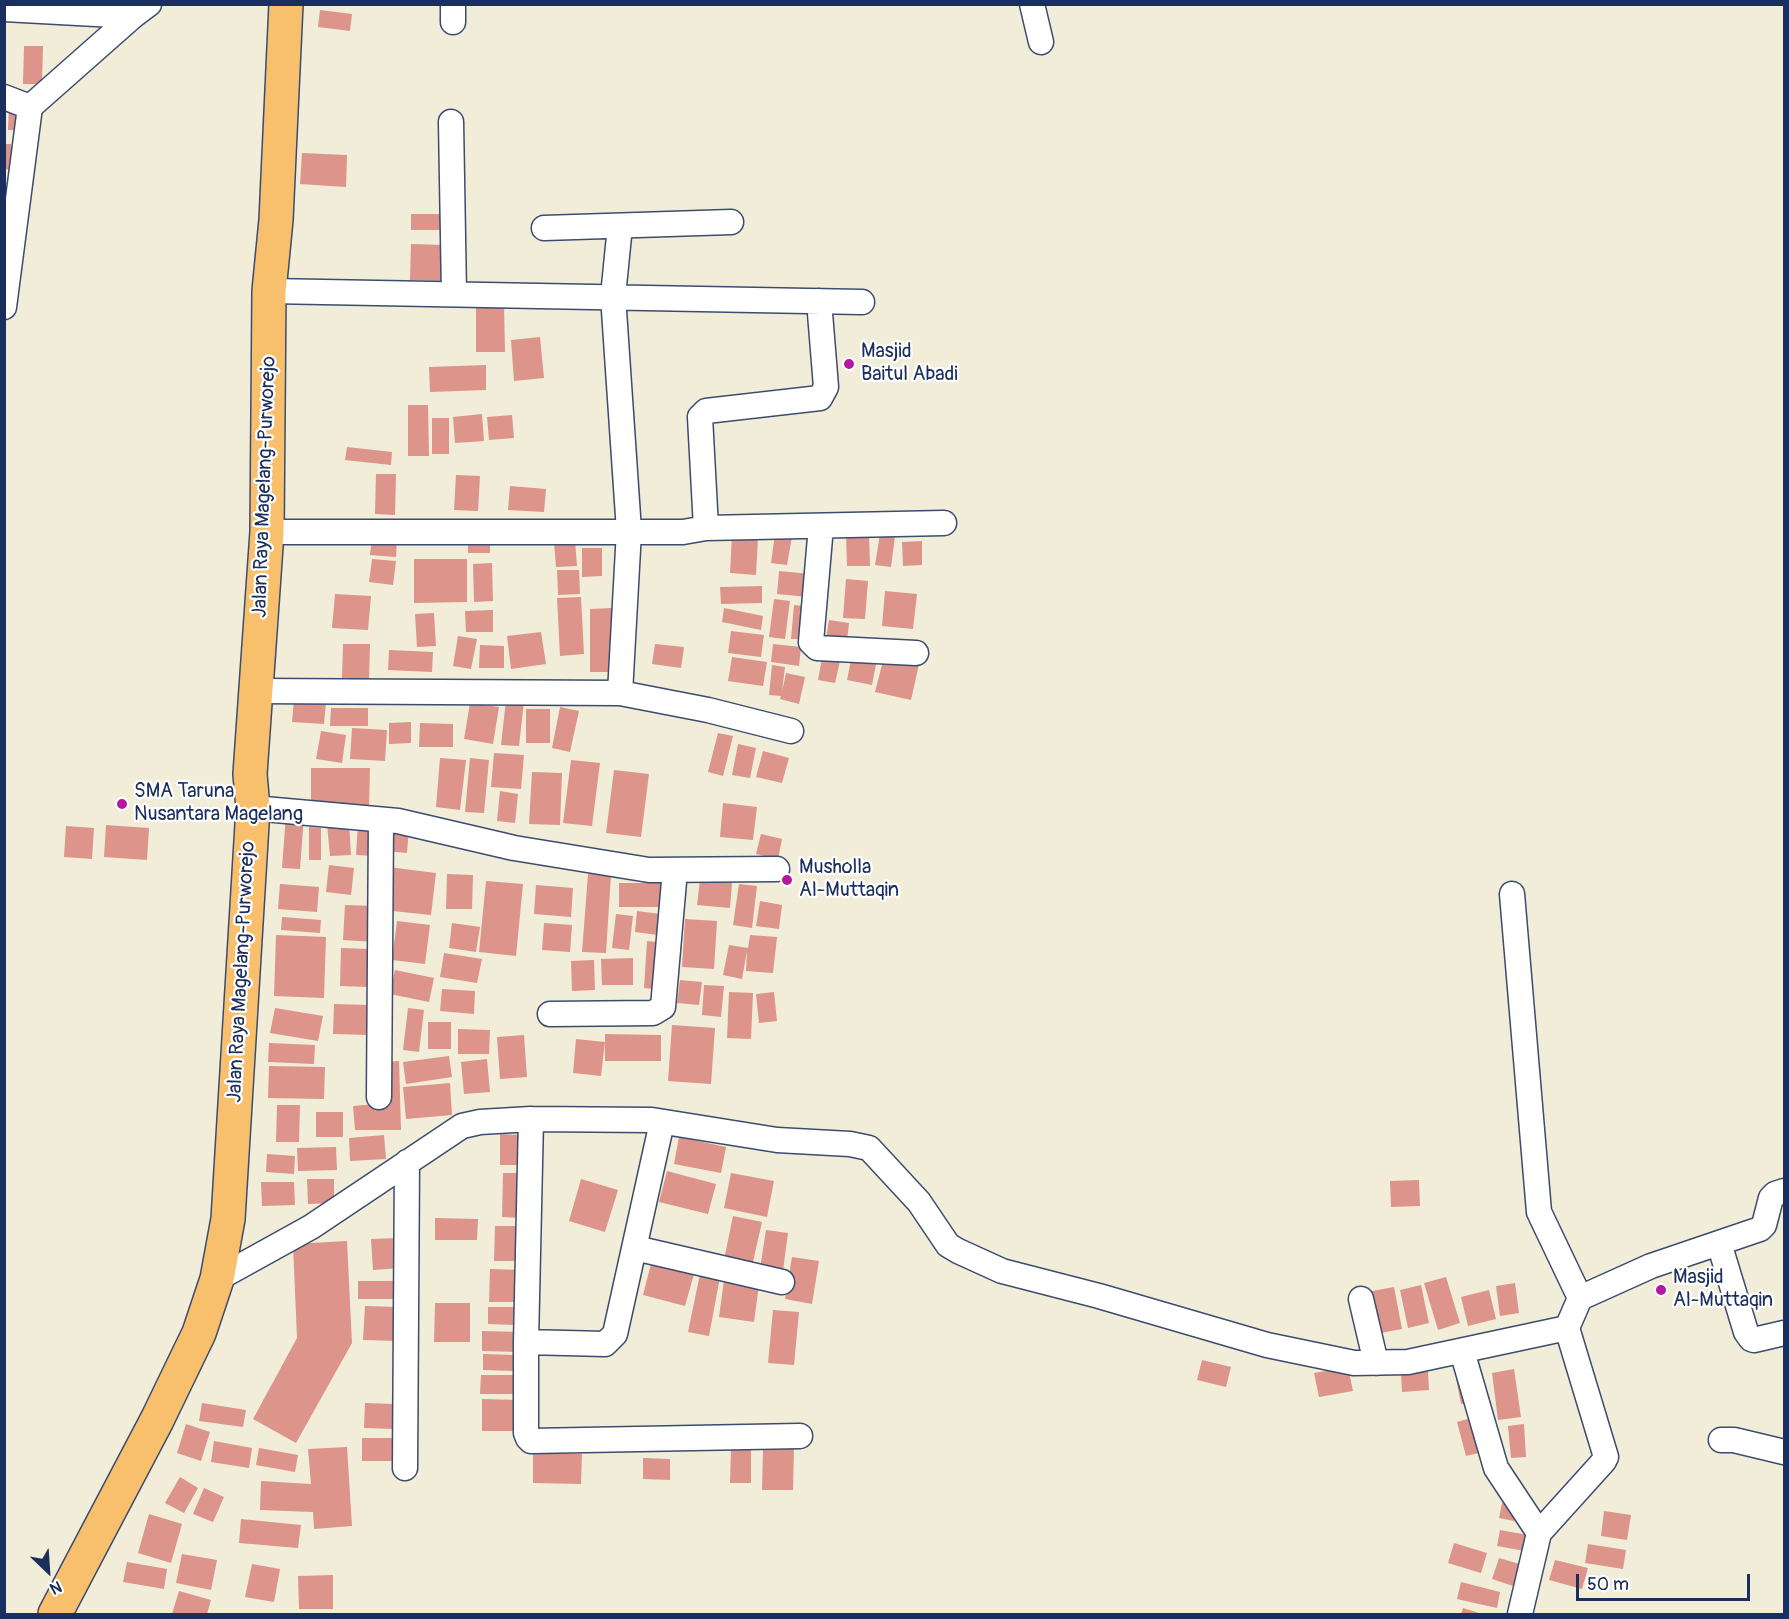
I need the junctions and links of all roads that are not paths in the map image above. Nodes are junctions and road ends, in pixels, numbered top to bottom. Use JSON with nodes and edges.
{"nodes":[{"id":1,"x":286,"y":4,"type":"edge"},
{"id":2,"x":1032,"y":4,"type":"edge"},
{"id":3,"x":4,"y":9,"type":"edge"},
{"id":4,"x":141,"y":10,"type":"edge"},
{"id":5,"x":1041,"y":42,"type":"dead end"},
{"id":6,"x":4,"y":97,"type":"edge"},
{"id":7,"x":30,"y":107,"type":"junction"},
{"id":8,"x":452,"y":122,"type":"dead end"},
{"id":9,"x":11,"y":196,"type":"edge"},
{"id":10,"x":731,"y":222,"type":"dead end"},
{"id":11,"x":620,"y":226,"type":"junction"},
{"id":12,"x":544,"y":228,"type":"dead end"},
{"id":13,"x":269,"y":291,"type":"junction"},
{"id":14,"x":454,"y":294,"type":"junction"},
{"id":15,"x":613,"y":296,"type":"junction"},
{"id":16,"x":819,"y":301,"type":"junction"},
{"id":17,"x":862,"y":302,"type":"dead end"},
{"id":18,"x":4,"y":307,"type":"edge"},
{"id":19,"x":944,"y":523,"type":"dead end"},
{"id":20,"x":821,"y":526,"type":"junction"},
{"id":21,"x":706,"y":528,"type":"junction"},
{"id":22,"x":628,"y":531,"type":"junction"},
{"id":23,"x":267,"y":532,"type":"junction"},
{"id":24,"x":916,"y":653,"type":"dead end"},
{"id":25,"x":257,"y":691,"type":"junction"},
{"id":26,"x":620,"y":693,"type":"junction"},
{"id":27,"x":791,"y":731,"type":"dead end"},
{"id":28,"x":253,"y":808,"type":"junction"},
{"id":29,"x":381,"y":820,"type":"junction"},
{"id":30,"x":777,"y":869,"type":"dead end"},
{"id":31,"x":675,"y":870,"type":"junction"},
{"id":32,"x":1512,"y":894,"type":"dead end"},
{"id":33,"x":550,"y":1014,"type":"dead end"},
{"id":34,"x":379,"y":1097,"type":"dead end"},
{"id":35,"x":531,"y":1119,"type":"junction"},
{"id":36,"x":662,"y":1122,"type":"junction"},
{"id":37,"x":407,"y":1162,"type":"junction"},
{"id":38,"x":1785,"y":1191,"type":"edge"},
{"id":39,"x":1719,"y":1243,"type":"junction"},
{"id":40,"x":635,"y":1248,"type":"junction"},
{"id":41,"x":217,"y":1279,"type":"junction"},
{"id":42,"x":782,"y":1282,"type":"dead end"},
{"id":43,"x":1580,"y":1298,"type":"junction"},
{"id":44,"x":1361,"y":1299,"type":"dead end"},
{"id":45,"x":1567,"y":1328,"type":"junction"},
{"id":46,"x":1785,"y":1333,"type":"edge"},
{"id":47,"x":526,"y":1342,"type":"junction"},
{"id":48,"x":1462,"y":1351,"type":"junction"},
{"id":49,"x":1376,"y":1363,"type":"junction"},
{"id":50,"x":800,"y":1436,"type":"dead end"},
{"id":51,"x":1721,"y":1440,"type":"dead end"},
{"id":52,"x":1785,"y":1452,"type":"edge"},
{"id":53,"x":405,"y":1468,"type":"dead end"},
{"id":54,"x":1539,"y":1533,"type":"junction"},
{"id":55,"x":55,"y":1614,"type":"edge"},
{"id":56,"x":1520,"y":1614,"type":"edge"}],
"edges":[{"from":1,"to":13,"type":"main road","name":"Jalan Raya Magelang-Purworejo"},
{"from":2,"to":5,"type":"street"},
{"from":3,"to":4,"type":"street"},
{"from":4,"to":7,"type":"street"},
{"from":6,"to":7,"type":"street"},
{"from":7,"to":9,"type":"street"},
{"from":8,"to":14,"type":"street"},
{"from":9,"to":18,"type":"street"},
{"from":10,"to":11,"type":"street"},
{"from":11,"to":12,"type":"street"},
{"from":11,"to":15,"type":"street"},
{"from":13,"to":14,"type":"street"},
{"from":13,"to":23,"type":"main road","name":"Jalan Raya Magelang-Purworejo"},
{"from":14,"to":15,"type":"street"},
{"from":15,"to":16,"type":"street"},
{"from":15,"to":22,"type":"street"},
{"from":16,"to":17,"type":"street"},
{"from":16,"to":21,"type":"street"},
{"from":19,"to":20,"type":"street"},
{"from":20,"to":21,"type":"street"},
{"from":20,"to":24,"type":"street"},
{"from":21,"to":22,"type":"street"},
{"from":22,"to":23,"type":"street"},
{"from":22,"to":26,"type":"street"},
{"from":23,"to":25,"type":"main road","name":"Jalan Raya Magelang-Purworejo"},
{"from":25,"to":26,"type":"street"},
{"from":25,"to":28,"type":"main road","name":"Jalan Raya Magelang-Purworejo"},
{"from":26,"to":27,"type":"street"},
{"from":28,"to":29,"type":"street"},
{"from":28,"to":41,"type":"main road","name":"Jalan Raya Magelang-Purworejo"},
{"from":29,"to":31,"type":"street"},
{"from":29,"to":34,"type":"street"},
{"from":30,"to":31,"type":"street"},
{"from":31,"to":33,"type":"street"},
{"from":32,"to":43,"type":"street"},
{"from":35,"to":36,"type":"street"},
{"from":35,"to":37,"type":"street"},
{"from":35,"to":47,"type":"street"},
{"from":36,"to":40,"type":"street"},
{"from":36,"to":49,"type":"street"},
{"from":37,"to":41,"type":"street"},
{"from":37,"to":53,"type":"street"},
{"from":38,"to":39,"type":"street"},
{"from":39,"to":43,"type":"street"},
{"from":39,"to":46,"type":"street"},
{"from":40,"to":42,"type":"street"},
{"from":40,"to":47,"type":"street"},
{"from":41,"to":55,"type":"main road","name":"Jalan Raya Magelang-Purworejo"},
{"from":43,"to":45,"type":"street"},
{"from":44,"to":49,"type":"street"},
{"from":45,"to":48,"type":"street"},
{"from":45,"to":54,"type":"street"},
{"from":47,"to":50,"type":"street"},
{"from":48,"to":49,"type":"street"},
{"from":48,"to":54,"type":"street"},
{"from":51,"to":52,"type":"street"},
{"from":54,"to":56,"type":"street"}]}
